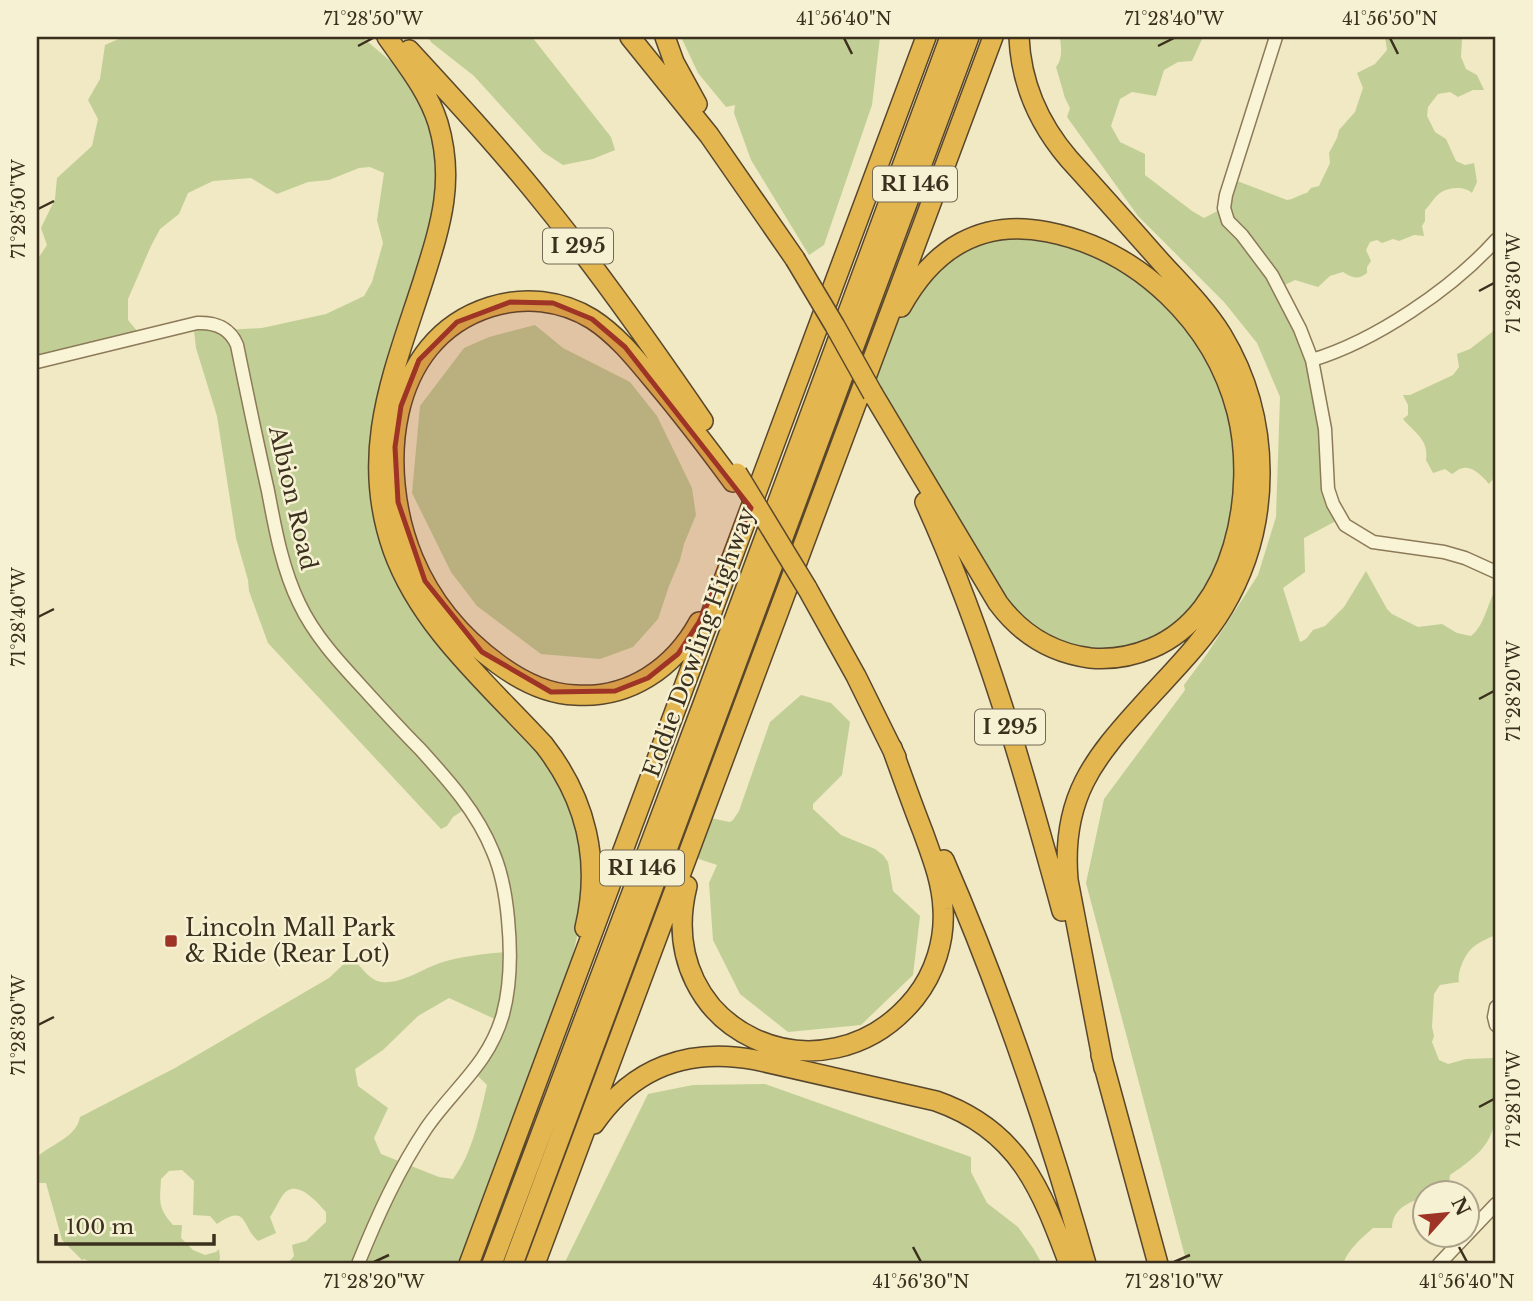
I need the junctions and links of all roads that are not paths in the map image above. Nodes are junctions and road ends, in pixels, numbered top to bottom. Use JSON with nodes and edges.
{"nodes":[{"id":1,"x":387,"y":37,"type":"edge"},
{"id":2,"x":396,"y":37,"type":"edge"},
{"id":3,"x":630,"y":37,"type":"edge"},
{"id":4,"x":665,"y":37,"type":"edge"},
{"id":5,"x":917,"y":37,"type":"edge"},
{"id":6,"x":926,"y":37,"type":"edge"},
{"id":7,"x":950,"y":37,"type":"edge"},
{"id":8,"x":969,"y":37,"type":"edge"},
{"id":9,"x":993,"y":37,"type":"edge"},
{"id":10,"x":1019,"y":37,"type":"edge"},
{"id":11,"x":1276,"y":37,"type":"edge"},
{"id":12,"x":894,"y":123,"type":"junction"},
{"id":13,"x":1496,"y":240,"type":"edge"},
{"id":14,"x":795,"y":259,"type":"junction"},
{"id":15,"x":1312,"y":360,"type":"junction"},
{"id":16,"x":37,"y":362,"type":"edge"},
{"id":17,"x":871,"y":364,"type":"junction"},
{"id":18,"x":876,"y":398,"type":"junction"},
{"id":19,"x":735,"y":477,"type":"junction"},
{"id":20,"x":736,"y":549,"type":"junction"},
{"id":21,"x":1496,"y":572,"type":"edge"},
{"id":22,"x":892,"y":748,"type":"junction"},
{"id":23,"x":717,"y":778,"type":"junction"},
{"id":24,"x":1496,"y":1007,"type":"edge"},
{"id":25,"x":1496,"y":1025,"type":"edge"},
{"id":26,"x":547,"y":1056,"type":"junction"},
{"id":27,"x":1104,"y":1068,"type":"junction"},
{"id":28,"x":573,"y":1165,"type":"junction"},
{"id":29,"x":1496,"y":1204,"type":"edge"},
{"id":30,"x":358,"y":1264,"type":"edge"},
{"id":31,"x":469,"y":1264,"type":"edge"},
{"id":32,"x":492,"y":1264,"type":"edge"},
{"id":33,"x":513,"y":1264,"type":"edge"},
{"id":34,"x":535,"y":1264,"type":"edge"},
{"id":35,"x":1069,"y":1264,"type":"edge"},
{"id":36,"x":1086,"y":1264,"type":"edge"},
{"id":37,"x":1158,"y":1264,"type":"edge"},
{"id":38,"x":1439,"y":1264,"type":"edge"}],
"edges":[{"from":1,"to":26,"type":"highway"},
{"from":2,"to":19,"type":"highway","number":"I 295"},
{"from":3,"to":14,"type":"highway","number":"I 295"},
{"from":4,"to":14,"type":"highway"},
{"from":5,"to":12,"type":"highway"},
{"from":6,"to":12,"type":"highway"},
{"from":7,"to":32,"type":"highway","name":"Eddie Dowling Highway","number":"RI 146"},
{"from":8,"to":33,"type":"highway","name":"Eddie Dowling Highway","number":"RI 146"},
{"from":9,"to":17,"type":"highway"},
{"from":10,"to":27,"type":"highway"},
{"from":11,"to":15,"type":"street"},
{"from":12,"to":20,"type":"highway"},
{"from":13,"to":15,"type":"street"},
{"from":14,"to":18,"type":"highway","number":"I 295","bridge":true},
{"from":15,"to":21,"type":"street"},
{"from":16,"to":30,"type":"street","name":"Albion Road"},
{"from":17,"to":18,"type":"highway"},
{"from":17,"to":23,"type":"highway"},
{"from":18,"to":27,"type":"highway","number":"I 295"},
{"from":19,"to":20,"type":"highway"},
{"from":19,"to":22,"type":"highway","number":"I 295","bridge":true},
{"from":20,"to":26,"type":"highway"},
{"from":22,"to":23,"type":"highway"},
{"from":22,"to":36,"type":"highway","number":"I 295"},
{"from":23,"to":28,"type":"highway"},
{"from":24,"to":25,"type":"street"},
{"from":26,"to":31,"type":"highway"},
{"from":27,"to":37,"type":"highway","number":"I 295"},
{"from":28,"to":34,"type":"highway"},
{"from":28,"to":35,"type":"highway"},
{"from":29,"to":38,"type":"street"}]}
